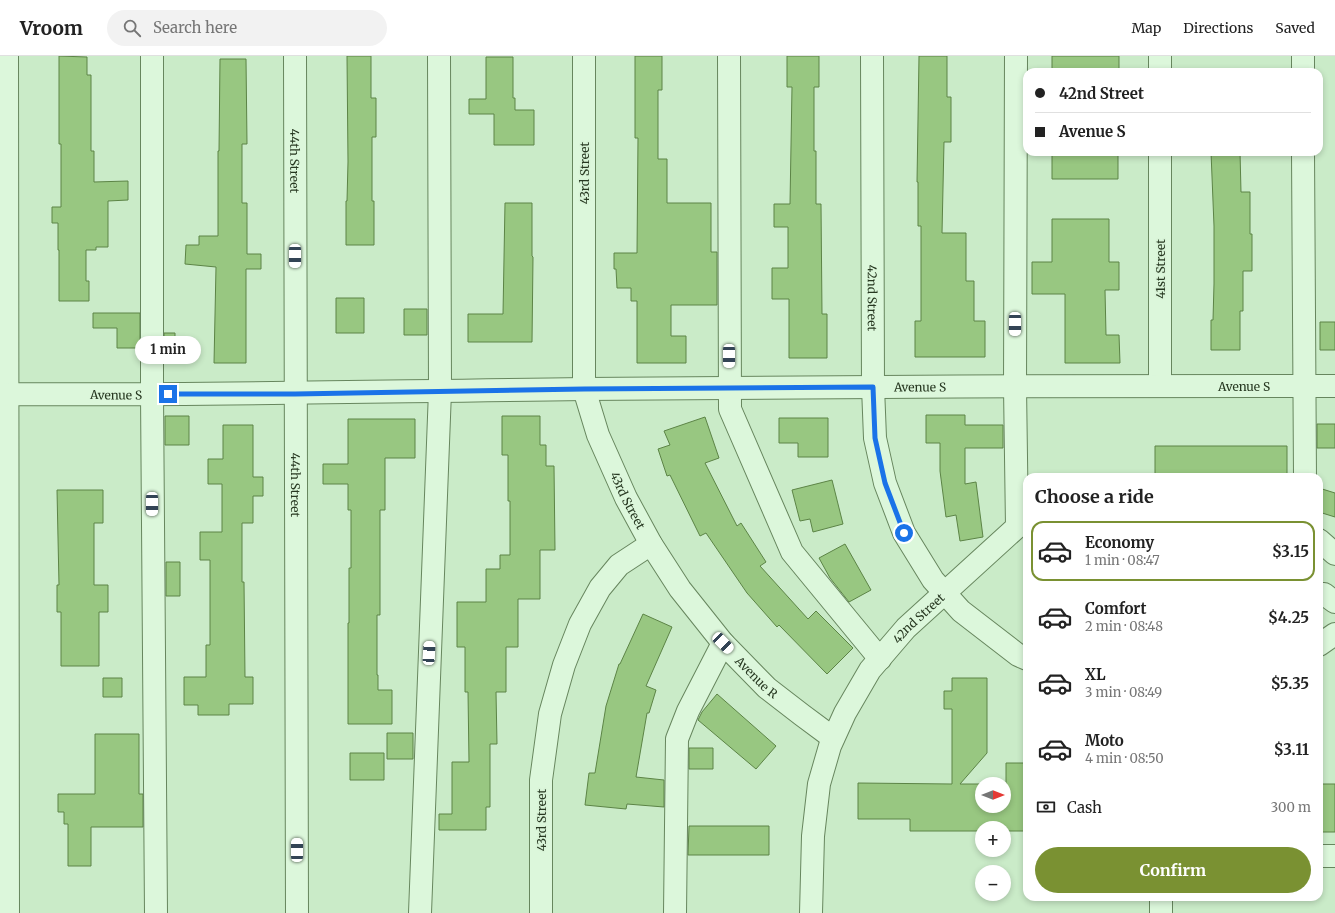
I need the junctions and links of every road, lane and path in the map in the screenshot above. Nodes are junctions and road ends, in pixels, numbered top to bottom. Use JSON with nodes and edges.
{"nodes":[{"id":1,"x":7,"y":56,"type":"edge"},
{"id":2,"x":152,"y":56,"type":"edge"},
{"id":3,"x":295,"y":56,"type":"edge"},
{"id":4,"x":439,"y":56,"type":"edge"},
{"id":5,"x":584,"y":56,"type":"edge"},
{"id":6,"x":729,"y":56,"type":"edge"},
{"id":7,"x":872,"y":56,"type":"edge"},
{"id":8,"x":1016,"y":56,"type":"edge"},
{"id":9,"x":1160,"y":56,"type":"edge"},
{"id":10,"x":1303,"y":56,"type":"edge"},
{"id":11,"x":1160,"y":68,"type":"edge"},
{"id":12,"x":1303,"y":68,"type":"edge"},
{"id":13,"x":1160,"y":156,"type":"edge"},
{"id":14,"x":1303,"y":156,"type":"edge"},
{"id":15,"x":1160,"y":386,"type":"junction"},
{"id":16,"x":1303,"y":386,"type":"junction"},
{"id":17,"x":1335,"y":386,"type":"edge"},
{"id":18,"x":873,"y":387,"type":"junction"},
{"id":19,"x":1015,"y":387,"type":"junction"},
{"id":20,"x":729,"y":388,"type":"junction"},
{"id":21,"x":584,"y":389,"type":"junction"},
{"id":22,"x":440,"y":391,"type":"junction"},
{"id":23,"x":4,"y":394,"type":"edge"},
{"id":24,"x":152,"y":394,"type":"junction"},
{"id":25,"x":295,"y":394,"type":"junction"},
{"id":26,"x":1305,"y":473,"type":"edge"},
{"id":27,"x":651,"y":544,"type":"junction"},
{"id":28,"x":1323,"y":544,"type":"edge"},
{"id":29,"x":1335,"y":554,"type":"edge"},
{"id":30,"x":944,"y":592,"type":"junction"},
{"id":31,"x":1323,"y":594,"type":"edge"},
{"id":32,"x":1335,"y":602,"type":"edge"},
{"id":33,"x":1335,"y":634,"type":"edge"},
{"id":34,"x":1323,"y":642,"type":"edge"},
{"id":35,"x":723,"y":643,"type":"junction"},
{"id":36,"x":3,"y":646,"type":"edge"},
{"id":37,"x":1023,"y":657,"type":"edge"},
{"id":38,"x":880,"y":659,"type":"junction"},
{"id":39,"x":834,"y":738,"type":"junction"},
{"id":40,"x":4,"y":851,"type":"edge"},
{"id":41,"x":1323,"y":856,"type":"edge"},
{"id":42,"x":1335,"y":856,"type":"edge"},
{"id":43,"x":1161,"y":901,"type":"edge"},
{"id":44,"x":8,"y":913,"type":"edge"},
{"id":45,"x":156,"y":913,"type":"edge"},
{"id":46,"x":297,"y":913,"type":"edge"},
{"id":47,"x":420,"y":913,"type":"edge"},
{"id":48,"x":541,"y":913,"type":"edge"},
{"id":49,"x":675,"y":913,"type":"edge"},
{"id":50,"x":811,"y":913,"type":"edge"},
{"id":51,"x":1161,"y":913,"type":"edge"}],
"edges":[{"from":1,"to":23,"type":"street"},
{"from":2,"to":24,"type":"street"},
{"from":3,"to":25,"type":"street","name":"44th Street"},
{"from":4,"to":22,"type":"street"},
{"from":5,"to":21,"type":"street","name":"43rd Street"},
{"from":6,"to":20,"type":"street"},
{"from":7,"to":18,"type":"street","name":"42nd Street"},
{"from":8,"to":19,"type":"street"},
{"from":9,"to":11,"type":"street"},
{"from":10,"to":12,"type":"street"},
{"from":13,"to":15,"type":"street","name":"41st Street"},
{"from":14,"to":16,"type":"street"},
{"from":15,"to":16,"type":"street","name":"Avenue S"},
{"from":15,"to":19,"type":"street","name":"Avenue S"},
{"from":16,"to":17,"type":"street","name":"Avenue S"},
{"from":16,"to":26,"type":"street"},
{"from":18,"to":19,"type":"street","name":"Avenue S"},
{"from":18,"to":20,"type":"street","name":"Avenue S"},
{"from":18,"to":30,"type":"street","name":"42nd Street"},
{"from":19,"to":30,"type":"street"},
{"from":20,"to":21,"type":"street","name":"Avenue S"},
{"from":20,"to":38,"type":"street"},
{"from":21,"to":22,"type":"street","name":"Avenue S"},
{"from":21,"to":27,"type":"street","name":"43rd Street"},
{"from":22,"to":25,"type":"street","name":"Avenue S"},
{"from":22,"to":47,"type":"street"},
{"from":23,"to":24,"type":"street","name":"Avenue S"},
{"from":23,"to":36,"type":"street"},
{"from":24,"to":25,"type":"street","name":"Avenue S"},
{"from":24,"to":45,"type":"street"},
{"from":25,"to":46,"type":"street","name":"44th Street"},
{"from":27,"to":35,"type":"street","name":"Avenue R"},
{"from":27,"to":48,"type":"street","name":"43rd Street"},
{"from":28,"to":29,"type":"street"},
{"from":30,"to":37,"type":"street"},
{"from":30,"to":38,"type":"street","name":"42nd Street"},
{"from":31,"to":32,"type":"street"},
{"from":33,"to":34,"type":"street"},
{"from":35,"to":39,"type":"street","name":"Avenue R"},
{"from":35,"to":49,"type":"street"},
{"from":36,"to":40,"type":"street"},
{"from":38,"to":39,"type":"street","name":"42nd Street"},
{"from":39,"to":50,"type":"street","name":"42nd Street"},
{"from":40,"to":44,"type":"street"},
{"from":41,"to":42,"type":"street"},
{"from":43,"to":51,"type":"street"}]}
